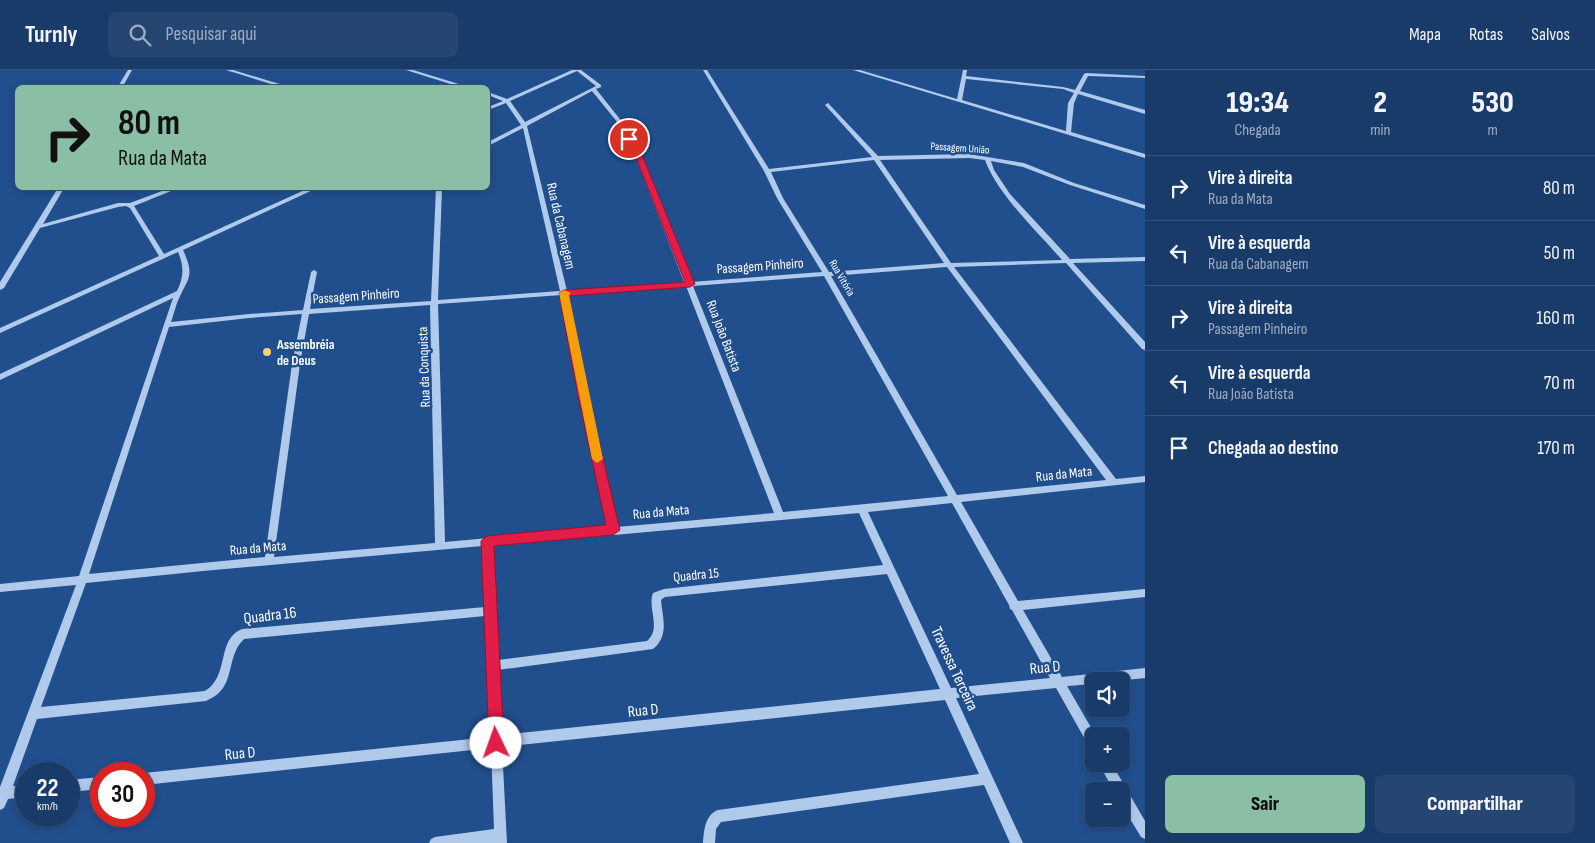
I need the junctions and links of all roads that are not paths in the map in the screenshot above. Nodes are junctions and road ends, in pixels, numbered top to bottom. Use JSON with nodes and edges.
{"nodes":[{"id":1,"x":130,"y":70,"type":"edge"},
{"id":2,"x":228,"y":70,"type":"edge"},
{"id":3,"x":408,"y":70,"type":"edge"},
{"id":4,"x":577,"y":70,"type":"edge"},
{"id":5,"x":705,"y":70,"type":"edge"},
{"id":6,"x":855,"y":70,"type":"edge"},
{"id":7,"x":965,"y":70,"type":"edge"},
{"id":8,"x":1084,"y":72,"type":"edge"},
{"id":9,"x":964,"y":77,"type":"junction"},
{"id":10,"x":1145,"y":77,"type":"edge"},
{"id":11,"x":121,"y":85,"type":"edge"},
{"id":12,"x":280,"y":85,"type":"edge"},
{"id":13,"x":460,"y":85,"type":"edge"},
{"id":14,"x":597,"y":88,"type":"junction"},
{"id":15,"x":1076,"y":91,"type":"junction"},
{"id":16,"x":490,"y":94,"type":"edge"},
{"id":17,"x":506,"y":100,"type":"junction"},
{"id":18,"x":959,"y":101,"type":"junction"},
{"id":19,"x":828,"y":105,"type":"dead end"},
{"id":20,"x":490,"y":108,"type":"edge"},
{"id":21,"x":1145,"y":112,"type":"edge"},
{"id":22,"x":525,"y":126,"type":"junction"},
{"id":23,"x":1068,"y":133,"type":"junction"},
{"id":24,"x":490,"y":143,"type":"edge"},
{"id":25,"x":1145,"y":156,"type":"edge"},
{"id":26,"x":876,"y":158,"type":"junction"},
{"id":27,"x":987,"y":159,"type":"junction"},
{"id":28,"x":767,"y":171,"type":"junction"},
{"id":29,"x":60,"y":190,"type":"edge"},
{"id":30,"x":169,"y":190,"type":"edge"},
{"id":31,"x":309,"y":190,"type":"edge"},
{"id":32,"x":439,"y":190,"type":"edge"},
{"id":33,"x":130,"y":205,"type":"junction"},
{"id":34,"x":1145,"y":207,"type":"edge"},
{"id":35,"x":37,"y":227,"type":"junction"},
{"id":36,"x":179,"y":248,"type":"junction"},
{"id":37,"x":162,"y":256,"type":"junction"},
{"id":38,"x":1145,"y":259,"type":"edge"},
{"id":39,"x":1069,"y":261,"type":"junction"},
{"id":40,"x":949,"y":265,"type":"junction"},
{"id":41,"x":314,"y":272,"type":"dead end"},
{"id":42,"x":826,"y":273,"type":"junction"},
{"id":43,"x":690,"y":284,"type":"junction"},
{"id":44,"x":0,"y":288,"type":"edge"},
{"id":45,"x":180,"y":292,"type":"junction"},
{"id":46,"x":564,"y":293,"type":"junction"},
{"id":47,"x":434,"y":304,"type":"junction"},
{"id":48,"x":305,"y":312,"type":"junction"},
{"id":49,"x":167,"y":325,"type":"junction"},
{"id":50,"x":0,"y":332,"type":"edge"},
{"id":51,"x":1145,"y":347,"type":"edge"},
{"id":52,"x":0,"y":377,"type":"edge"},
{"id":53,"x":1145,"y":480,"type":"edge"},
{"id":54,"x":1114,"y":482,"type":"junction"},
{"id":55,"x":954,"y":501,"type":"junction"},
{"id":56,"x":862,"y":510,"type":"junction"},
{"id":57,"x":780,"y":517,"type":"junction"},
{"id":58,"x":613,"y":530,"type":"junction"},
{"id":59,"x":487,"y":541,"type":"junction"},
{"id":60,"x":440,"y":546,"type":"junction"},
{"id":61,"x":269,"y":561,"type":"junction"},
{"id":62,"x":890,"y":570,"type":"junction"},
{"id":63,"x":83,"y":578,"type":"junction"},
{"id":64,"x":0,"y":588,"type":"edge"},
{"id":65,"x":1145,"y":593,"type":"edge"},
{"id":66,"x":1014,"y":606,"type":"junction"},
{"id":67,"x":490,"y":611,"type":"junction"},
{"id":68,"x":493,"y":666,"type":"junction"},
{"id":69,"x":1145,"y":673,"type":"edge"},
{"id":70,"x":1058,"y":683,"type":"junction"},
{"id":71,"x":948,"y":695,"type":"junction"},
{"id":72,"x":32,"y":714,"type":"junction"},
{"id":73,"x":1085,"y":729,"type":"edge"},
{"id":74,"x":496,"y":743,"type":"junction"},
{"id":75,"x":155,"y":778,"type":"edge"},
{"id":76,"x":987,"y":779,"type":"junction"},
{"id":77,"x":15,"y":794,"type":"edge"},
{"id":78,"x":2,"y":798,"type":"edge"},
{"id":79,"x":1130,"y":808,"type":"edge"},
{"id":80,"x":1145,"y":834,"type":"edge"},
{"id":81,"x":501,"y":839,"type":"edge"},
{"id":82,"x":435,"y":843,"type":"edge"},
{"id":83,"x":709,"y":843,"type":"edge"},
{"id":84,"x":1017,"y":843,"type":"edge"}],
"edges":[{"from":1,"to":11,"type":"street"},
{"from":2,"to":12,"type":"street"},
{"from":3,"to":13,"type":"street"},
{"from":4,"to":14,"type":"street","name":"Rua João Batista"},
{"from":4,"to":17,"type":"street"},
{"from":5,"to":28,"type":"street","name":"Rua Vitória"},
{"from":6,"to":18,"type":"street"},
{"from":7,"to":9,"type":"street"},
{"from":8,"to":10,"type":"street"},
{"from":8,"to":15,"type":"street"},
{"from":9,"to":15,"type":"street"},
{"from":9,"to":18,"type":"street"},
{"from":14,"to":22,"type":"street"},
{"from":14,"to":43,"type":"street","name":"Rua João Batista"},
{"from":15,"to":21,"type":"street"},
{"from":15,"to":23,"type":"street"},
{"from":16,"to":17,"type":"street"},
{"from":17,"to":20,"type":"street"},
{"from":17,"to":22,"type":"street","name":"Rua da Cabanagem"},
{"from":18,"to":23,"type":"street"},
{"from":19,"to":26,"type":"street"},
{"from":22,"to":24,"type":"street"},
{"from":22,"to":46,"type":"street","name":"Rua da Cabanagem"},
{"from":23,"to":25,"type":"street"},
{"from":26,"to":27,"type":"street","name":"Passagem União"},
{"from":26,"to":28,"type":"street","name":"Passagem União"},
{"from":26,"to":40,"type":"street"},
{"from":27,"to":34,"type":"street","name":"Passagem União"},
{"from":27,"to":39,"type":"street"},
{"from":28,"to":42,"type":"street","name":"Rua Vitória"},
{"from":29,"to":35,"type":"street"},
{"from":30,"to":33,"type":"street"},
{"from":31,"to":36,"type":"street"},
{"from":32,"to":47,"type":"street","name":"Rua da Conquista"},
{"from":33,"to":35,"type":"street"},
{"from":33,"to":37,"type":"street"},
{"from":35,"to":44,"type":"street"},
{"from":36,"to":37,"type":"street"},
{"from":36,"to":45,"type":"street"},
{"from":37,"to":50,"type":"street"},
{"from":38,"to":39,"type":"street","name":"Passagem Pinheiro"},
{"from":39,"to":40,"type":"street","name":"Passagem Pinheiro"},
{"from":39,"to":51,"type":"street"},
{"from":40,"to":42,"type":"street","name":"Passagem Pinheiro"},
{"from":40,"to":54,"type":"street"},
{"from":41,"to":48,"type":"street"},
{"from":42,"to":43,"type":"street","name":"Passagem Pinheiro"},
{"from":42,"to":55,"type":"street","name":"Rua Vitória"},
{"from":43,"to":46,"type":"street","name":"Passagem Pinheiro"},
{"from":43,"to":57,"type":"street","name":"Rua João Batista"},
{"from":45,"to":49,"type":"street"},
{"from":45,"to":52,"type":"street"},
{"from":46,"to":47,"type":"street","name":"Passagem Pinheiro"},
{"from":46,"to":58,"type":"street","name":"Rua da Cabanagem"},
{"from":47,"to":48,"type":"street","name":"Passagem Pinheiro"},
{"from":47,"to":60,"type":"street","name":"Rua da Conquista"},
{"from":48,"to":49,"type":"street","name":"Passagem Pinheiro"},
{"from":48,"to":61,"type":"street"},
{"from":49,"to":63,"type":"street"},
{"from":53,"to":54,"type":"street","name":"Rua da Mata"},
{"from":54,"to":55,"type":"street","name":"Rua da Mata"},
{"from":55,"to":56,"type":"street","name":"Rua da Mata"},
{"from":55,"to":66,"type":"street"},
{"from":56,"to":57,"type":"street","name":"Rua da Mata"},
{"from":56,"to":62,"type":"street","name":"Travessa Terceira"},
{"from":57,"to":58,"type":"street","name":"Rua da Mata"},
{"from":58,"to":59,"type":"street","name":"Rua da Mata"},
{"from":59,"to":60,"type":"street","name":"Rua da Mata"},
{"from":59,"to":67,"type":"street"},
{"from":60,"to":61,"type":"street","name":"Rua da Mata"},
{"from":61,"to":63,"type":"street","name":"Rua da Mata"},
{"from":62,"to":68,"type":"street","name":"Quadra 15"},
{"from":62,"to":71,"type":"street","name":"Travessa Terceira"},
{"from":63,"to":64,"type":"street","name":"Rua da Mata"},
{"from":63,"to":72,"type":"street"},
{"from":65,"to":66,"type":"street"},
{"from":66,"to":70,"type":"street"},
{"from":67,"to":68,"type":"street"},
{"from":67,"to":72,"type":"street","name":"Quadra 16"},
{"from":68,"to":74,"type":"street"},
{"from":69,"to":70,"type":"street","name":"Rua D"},
{"from":70,"to":71,"type":"street","name":"Rua D"},
{"from":70,"to":73,"type":"street"},
{"from":71,"to":74,"type":"street","name":"Rua D"},
{"from":71,"to":76,"type":"street","name":"Travessa Terceira"},
{"from":72,"to":78,"type":"street"},
{"from":74,"to":75,"type":"street","name":"Rua D"},
{"from":74,"to":81,"type":"street"},
{"from":76,"to":83,"type":"street"},
{"from":76,"to":84,"type":"street","name":"Travessa Terceira"},
{"from":77,"to":78,"type":"street"},
{"from":79,"to":80,"type":"street"},
{"from":81,"to":82,"type":"street"}]}
